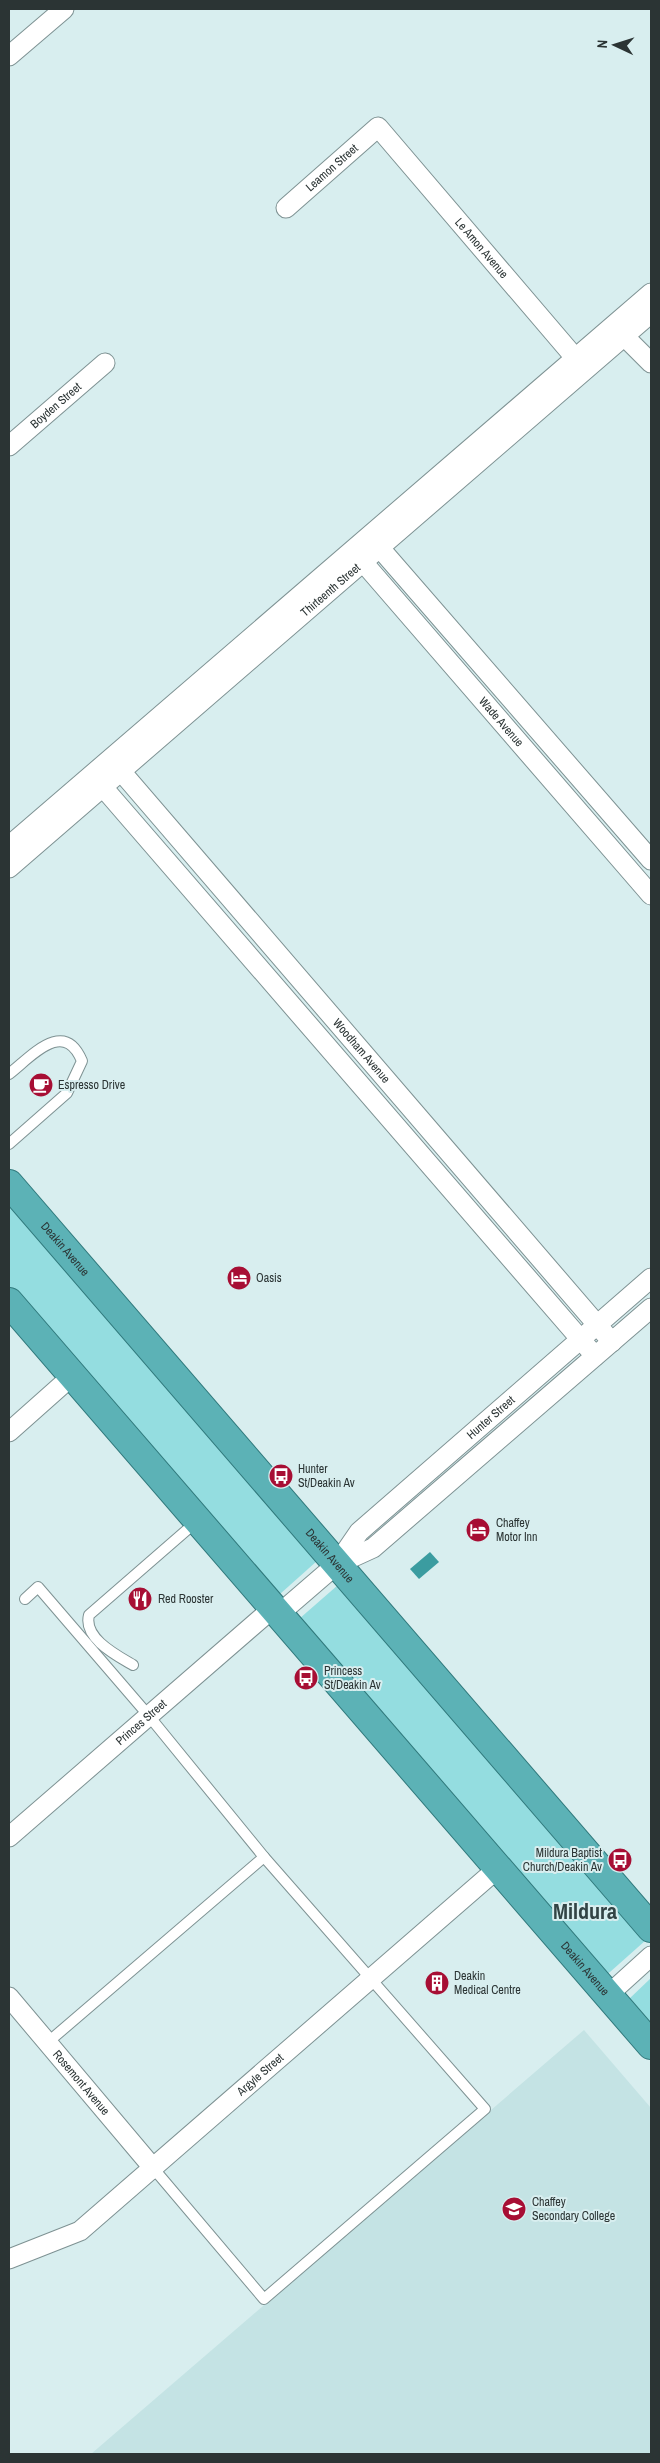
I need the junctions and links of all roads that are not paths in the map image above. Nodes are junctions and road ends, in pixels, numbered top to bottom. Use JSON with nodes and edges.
{"nodes":[{"id":1,"x":64,"y":9,"type":"edge"},
{"id":2,"x":9,"y":56,"type":"edge"},
{"id":3,"x":378,"y":127,"type":"joint"},
{"id":4,"x":286,"y":208,"type":"dead end"},
{"id":5,"x":651,"y":293,"type":"edge"},
{"id":6,"x":651,"y":313,"type":"edge"},
{"id":7,"x":624,"y":326,"type":"junction"},
{"id":8,"x":651,"y":348,"type":"edge"},
{"id":9,"x":104,"y":363,"type":"dead end"},
{"id":10,"x":651,"y":363,"type":"edge"},
{"id":11,"x":581,"y":364,"type":"junction"},
{"id":12,"x":9,"y":446,"type":"edge"},
{"id":13,"x":374,"y":542,"type":"junction"},
{"id":14,"x":358,"y":557,"type":"junction"},
{"id":15,"x":115,"y":766,"type":"junction"},
{"id":16,"x":97,"y":781,"type":"junction"},
{"id":17,"x":9,"y":846,"type":"edge"},
{"id":18,"x":651,"y":860,"type":"edge"},
{"id":19,"x":9,"y":868,"type":"edge"},
{"id":20,"x":651,"y":895,"type":"edge"},
{"id":21,"x":9,"y":1074,"type":"edge"},
{"id":22,"x":9,"y":1144,"type":"edge"},
{"id":23,"x":9,"y":1184,"type":"edge"},
{"id":24,"x":651,"y":1278,"type":"edge"},
{"id":25,"x":9,"y":1302,"type":"edge"},
{"id":26,"x":651,"y":1308,"type":"edge"},
{"id":27,"x":597,"y":1325,"type":"junction"},
{"id":28,"x":580,"y":1339,"type":"junction"},
{"id":29,"x":612,"y":1342,"type":"junction"},
{"id":30,"x":595,"y":1356,"type":"junction"},
{"id":31,"x":72,"y":1376,"type":"junction"},
{"id":32,"x":9,"y":1432,"type":"edge"},
{"id":33,"x":197,"y":1520,"type":"junction"},
{"id":34,"x":336,"y":1564,"type":"junction"},
{"id":35,"x":25,"y":1599,"type":"dead end"},
{"id":36,"x":276,"y":1611,"type":"junction"},
{"id":37,"x":133,"y":1666,"type":"dead end"},
{"id":38,"x":148,"y":1716,"type":"junction"},
{"id":39,"x":9,"y":1837,"type":"edge"},
{"id":40,"x":264,"y":1857,"type":"junction"},
{"id":41,"x":497,"y":1869,"type":"junction"},
{"id":42,"x":651,"y":1928,"type":"edge"},
{"id":43,"x":651,"y":1956,"type":"edge"},
{"id":44,"x":370,"y":1980,"type":"junction"},
{"id":45,"x":608,"y":1995,"type":"junction"},
{"id":46,"x":9,"y":1997,"type":"edge"},
{"id":47,"x":47,"y":2043,"type":"junction"},
{"id":48,"x":651,"y":2045,"type":"edge"},
{"id":49,"x":154,"y":2169,"type":"junction"},
{"id":50,"x":9,"y":2258,"type":"edge"}],
"edges":[{"from":1,"to":2,"type":"street"},
{"from":3,"to":4,"type":"street","name":"Leamon Street"},
{"from":3,"to":11,"type":"street","name":"Le Amon Avenue"},
{"from":5,"to":7,"type":"street","name":"Thirteenth Street"},
{"from":6,"to":7,"type":"street","name":"Thirteenth Street"},
{"from":7,"to":8,"type":"street"},
{"from":7,"to":10,"type":"street"},
{"from":7,"to":11,"type":"street","name":"Thirteenth Street"},
{"from":9,"to":12,"type":"street","name":"Boyden Street"},
{"from":11,"to":13,"type":"street","name":"Thirteenth Street"},
{"from":13,"to":14,"type":"street","name":"Thirteenth Street"},
{"from":13,"to":18,"type":"street","name":"Wade Avenue"},
{"from":14,"to":15,"type":"street","name":"Thirteenth Street"},
{"from":14,"to":20,"type":"street","name":"Wade Avenue"},
{"from":15,"to":16,"type":"street","name":"Thirteenth Street"},
{"from":15,"to":27,"type":"street","name":"Woodham Avenue"},
{"from":16,"to":17,"type":"street","name":"Thirteenth Street"},
{"from":16,"to":19,"type":"street","name":"Thirteenth Street"},
{"from":16,"to":28,"type":"street","name":"Woodham Avenue"},
{"from":21,"to":22,"type":"lane"},
{"from":23,"to":34,"type":"highway","name":"Deakin Avenue"},
{"from":24,"to":27,"type":"street","name":"Hunter Street"},
{"from":25,"to":31,"type":"highway","name":"Deakin Avenue"},
{"from":26,"to":29,"type":"street","name":"Hunter Street"},
{"from":27,"to":28,"type":"street","name":"Hunter Street"},
{"from":27,"to":29,"type":"street","name":"Woodham Avenue"},
{"from":28,"to":30,"type":"street","name":"Woodham Avenue"},
{"from":28,"to":34,"type":"street","name":"Hunter Street"},
{"from":29,"to":30,"type":"street","name":"Hunter Street"},
{"from":30,"to":34,"type":"street","name":"Hunter Street"},
{"from":31,"to":32,"type":"street"},
{"from":31,"to":33,"type":"highway","name":"Deakin Avenue"},
{"from":33,"to":36,"type":"highway","name":"Deakin Avenue"},
{"from":33,"to":37,"type":"lane"},
{"from":34,"to":36,"type":"street","name":"Hunter Street"},
{"from":34,"to":42,"type":"highway","name":"Deakin Avenue"},
{"from":35,"to":38,"type":"lane"},
{"from":36,"to":38,"type":"street","name":"Princes Street"},
{"from":36,"to":41,"type":"highway","name":"Deakin Avenue"},
{"from":38,"to":39,"type":"street","name":"Princes Street"},
{"from":38,"to":40,"type":"lane"},
{"from":40,"to":44,"type":"lane"},
{"from":40,"to":47,"type":"lane"},
{"from":41,"to":44,"type":"street","name":"Argyle Street"},
{"from":41,"to":45,"type":"highway","name":"Deakin Avenue"},
{"from":43,"to":45,"type":"street"},
{"from":44,"to":49,"type":"street","name":"Argyle Street"},
{"from":44,"to":49,"type":"lane"},
{"from":45,"to":48,"type":"highway","name":"Deakin Avenue"},
{"from":46,"to":47,"type":"street","name":"Rosemont Avenue"},
{"from":47,"to":49,"type":"street","name":"Rosemont Avenue"},
{"from":49,"to":50,"type":"street","name":"Argyle Street"}]}
